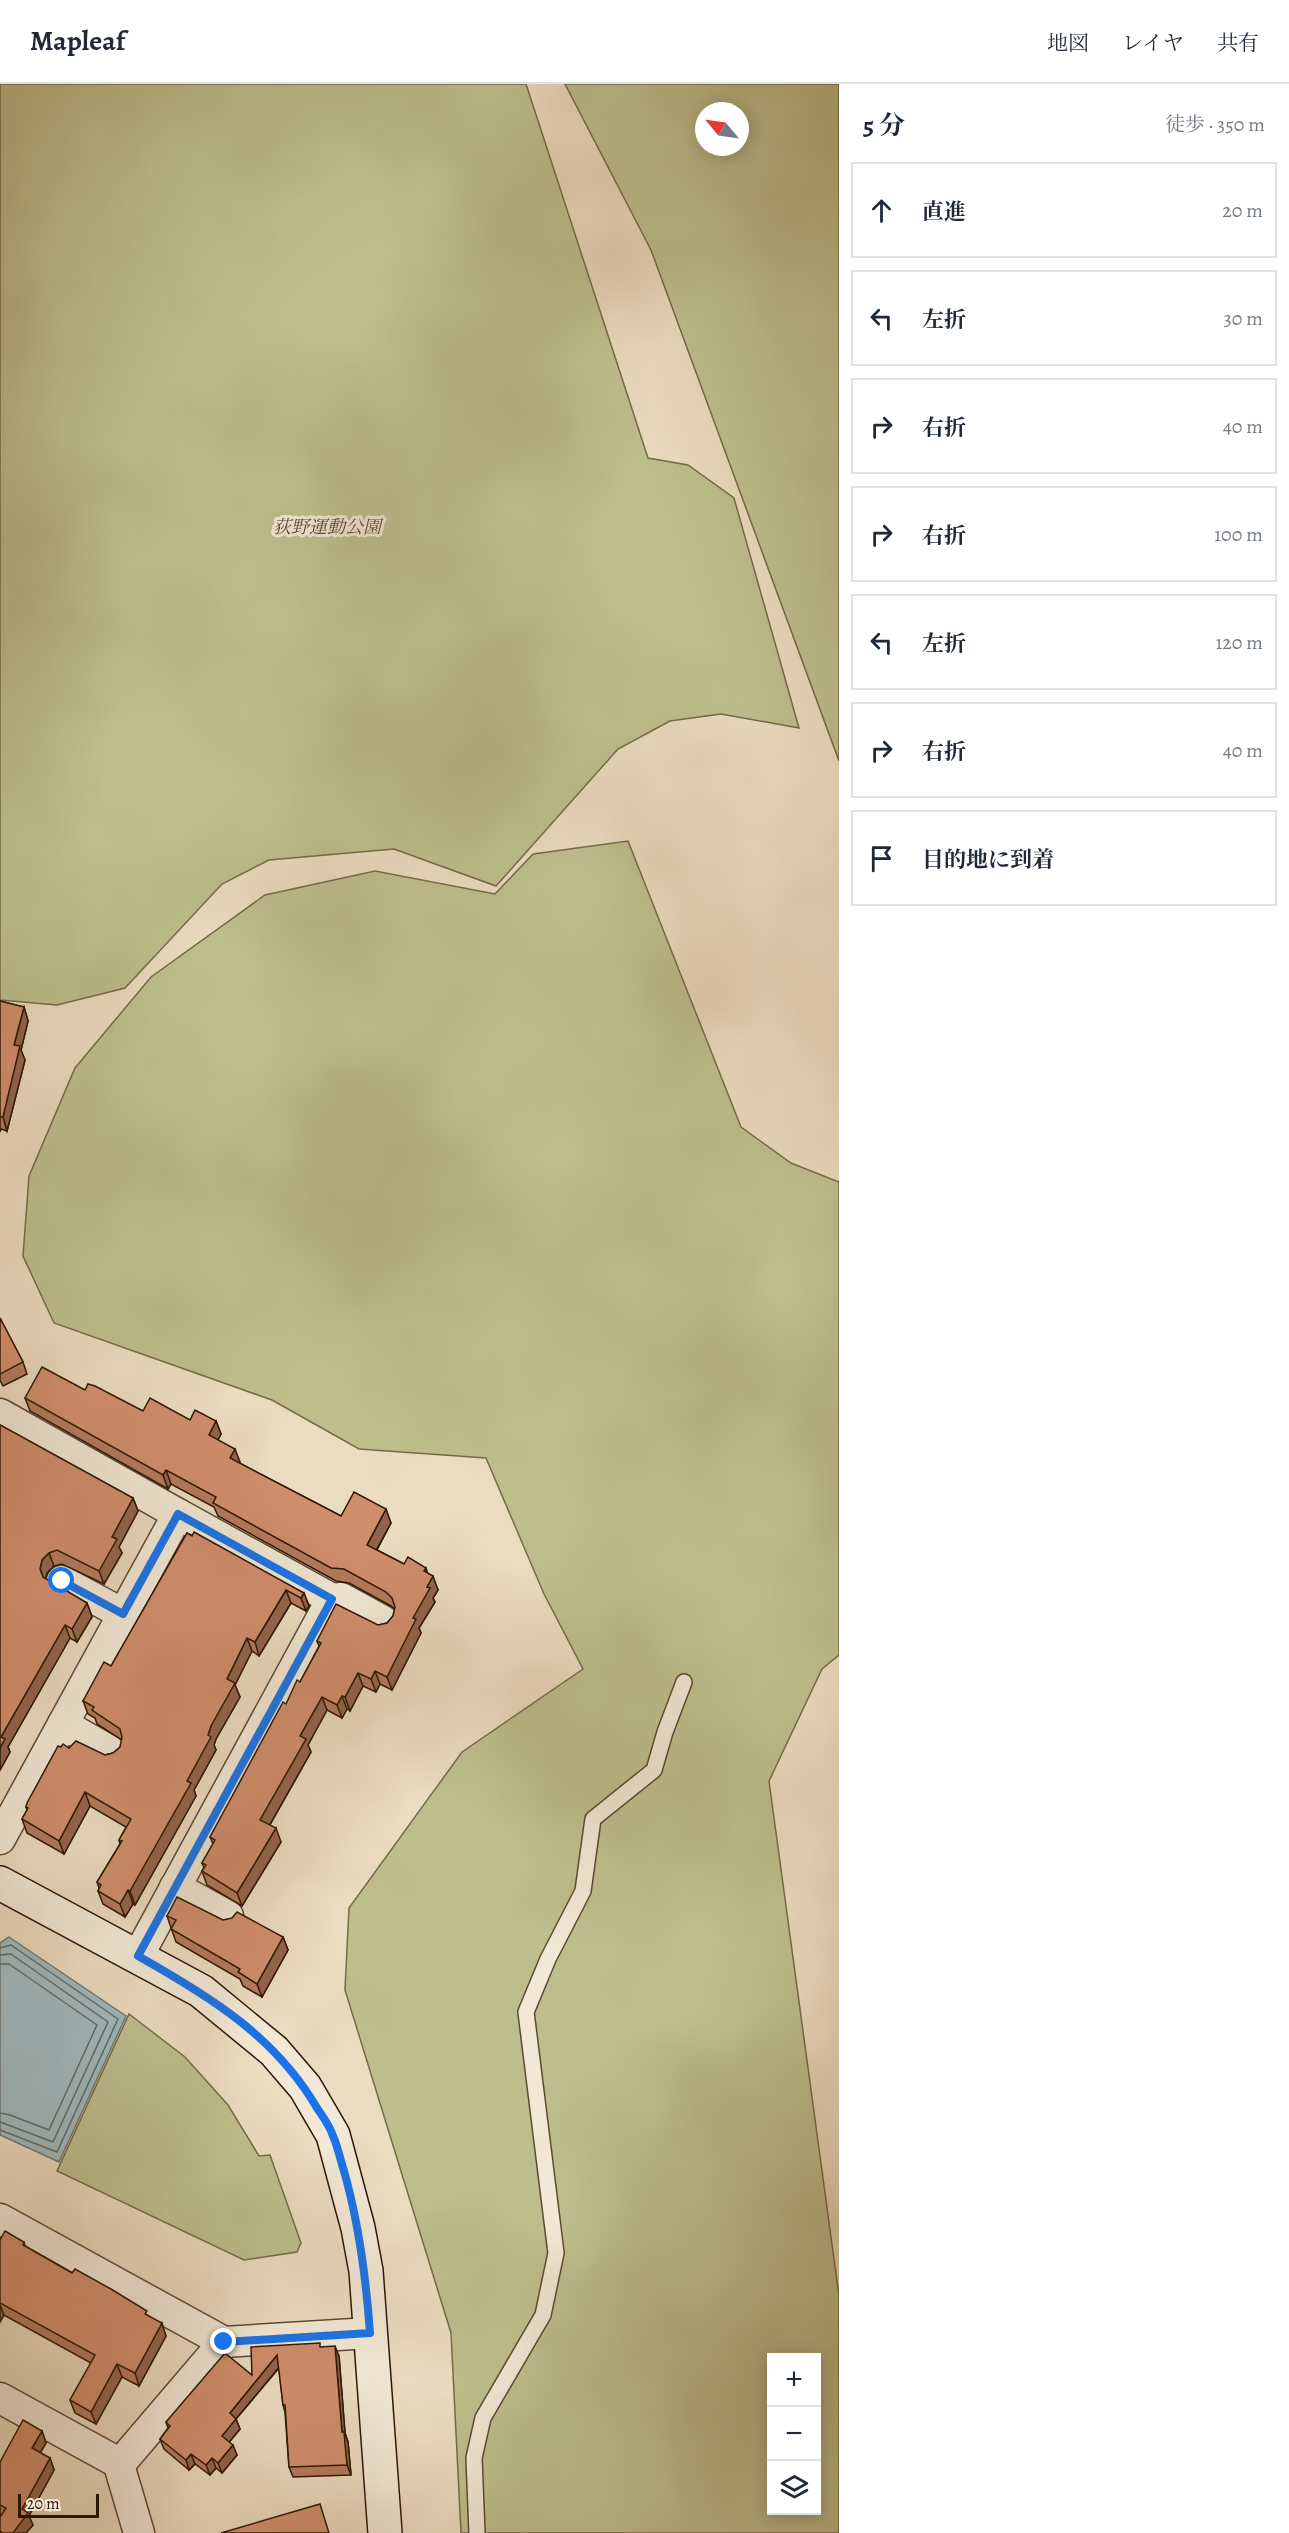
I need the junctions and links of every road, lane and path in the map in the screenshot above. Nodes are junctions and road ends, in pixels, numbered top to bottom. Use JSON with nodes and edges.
{"nodes":[{"id":1,"x":0,"y":1414,"type":"edge"},
{"id":2,"x":178,"y":1514,"type":"junction"},
{"id":3,"x":62,"y":1581,"type":"dead end"},
{"id":4,"x":332,"y":1599,"type":"junction"},
{"id":5,"x":123,"y":1614,"type":"junction"},
{"id":6,"x":383,"y":1621,"type":"edge"},
{"id":7,"x":684,"y":1682,"type":"dead end"},
{"id":8,"x":63,"y":1724,"type":"junction"},
{"id":9,"x":110,"y":1751,"type":"edge"},
{"id":10,"x":8,"y":1807,"type":"edge"},
{"id":11,"x":0,"y":1839,"type":"edge"},
{"id":12,"x":0,"y":1883,"type":"edge"},
{"id":13,"x":175,"y":1887,"type":"junction"},
{"id":14,"x":228,"y":1916,"type":"edge"},
{"id":15,"x":138,"y":1956,"type":"junction"},
{"id":16,"x":0,"y":2219,"type":"edge"},
{"id":17,"x":370,"y":2333,"type":"junction"},
{"id":18,"x":224,"y":2342,"type":"junction"},
{"id":19,"x":0,"y":2398,"type":"edge"},
{"id":20,"x":119,"y":2465,"type":"junction"},
{"id":21,"x":139,"y":2533,"type":"edge"},
{"id":22,"x":385,"y":2533,"type":"edge"},
{"id":23,"x":477,"y":2533,"type":"edge"}],
"edges":[{"from":1,"to":2,"type":"street"},
{"from":2,"to":4,"type":"street"},
{"from":2,"to":5,"type":"street"},
{"from":3,"to":5,"type":"street"},
{"from":4,"to":6,"type":"street"},
{"from":4,"to":13,"type":"street"},
{"from":5,"to":8,"type":"street"},
{"from":7,"to":23,"type":"lane"},
{"from":8,"to":9,"type":"street"},
{"from":8,"to":10,"type":"street"},
{"from":10,"to":11,"type":"street"},
{"from":12,"to":15,"type":"street"},
{"from":13,"to":14,"type":"street"},
{"from":13,"to":15,"type":"street"},
{"from":15,"to":17,"type":"street"},
{"from":16,"to":18,"type":"street"},
{"from":17,"to":18,"type":"street"},
{"from":17,"to":22,"type":"street"},
{"from":18,"to":20,"type":"street"},
{"from":19,"to":20,"type":"street"},
{"from":20,"to":21,"type":"street"}]}
